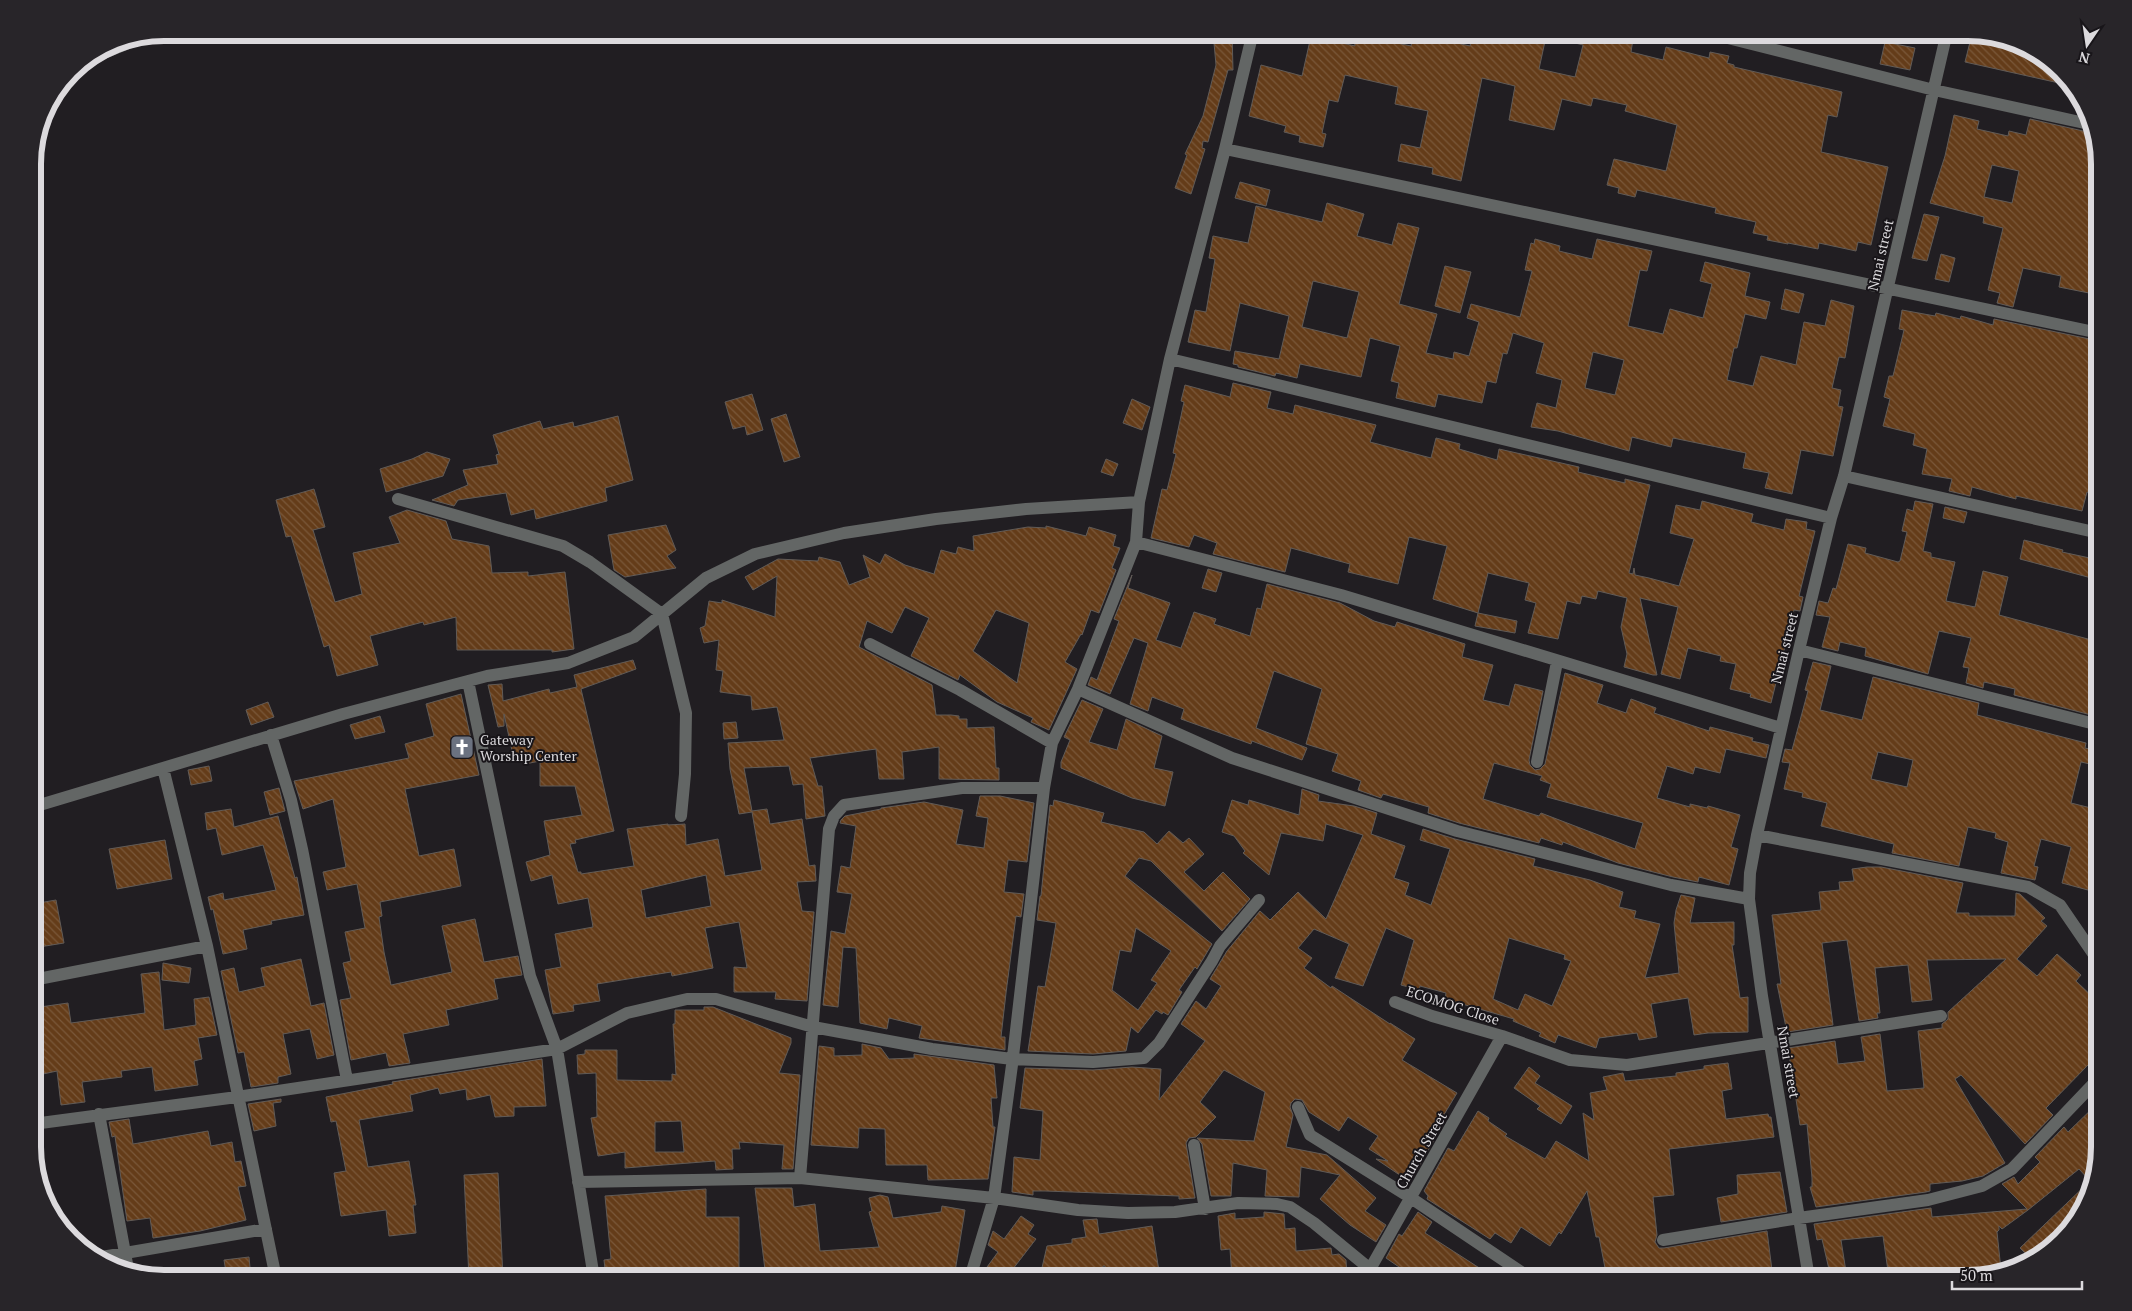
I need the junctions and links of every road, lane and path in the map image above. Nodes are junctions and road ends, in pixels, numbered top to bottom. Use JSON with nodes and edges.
{"nodes":[{"id":1,"x":1251,"y":41,"type":"edge"},
{"id":2,"x":1740,"y":41,"type":"edge"},
{"id":3,"x":1945,"y":41,"type":"edge"},
{"id":4,"x":1934,"y":90,"type":"junction"},
{"id":5,"x":2083,"y":123,"type":"edge"},
{"id":6,"x":1225,"y":149,"type":"junction"},
{"id":7,"x":1887,"y":289,"type":"junction"},
{"id":8,"x":2090,"y":330,"type":"edge"},
{"id":9,"x":1170,"y":360,"type":"junction"},
{"id":10,"x":1844,"y":476,"type":"junction"},
{"id":11,"x":398,"y":499,"type":"dead end"},
{"id":12,"x":1139,"y":502,"type":"junction"},
{"id":13,"x":1831,"y":518,"type":"junction"},
{"id":14,"x":2090,"y":531,"type":"edge"},
{"id":15,"x":1136,"y":542,"type":"junction"},
{"id":16,"x":662,"y":614,"type":"junction"},
{"id":17,"x":870,"y":644,"type":"dead end"},
{"id":18,"x":1799,"y":650,"type":"junction"},
{"id":19,"x":1557,"y":662,"type":"junction"},
{"id":20,"x":468,"y":681,"type":"junction"},
{"id":21,"x":1078,"y":689,"type":"junction"},
{"id":22,"x":2091,"y":723,"type":"edge"},
{"id":23,"x":1781,"y":728,"type":"junction"},
{"id":24,"x":271,"y":735,"type":"junction"},
{"id":25,"x":1052,"y":743,"type":"junction"},
{"id":26,"x":1537,"y":762,"type":"dead end"},
{"id":27,"x":163,"y":768,"type":"junction"},
{"id":28,"x":1044,"y":788,"type":"junction"},
{"id":29,"x":42,"y":804,"type":"edge"},
{"id":30,"x":681,"y":816,"type":"dead end"},
{"id":31,"x":1757,"y":835,"type":"junction"},
{"id":32,"x":1749,"y":899,"type":"junction"},
{"id":33,"x":1258,"y":900,"type":"dead end"},
{"id":34,"x":207,"y":946,"type":"junction"},
{"id":35,"x":2091,"y":949,"type":"edge"},
{"id":36,"x":42,"y":978,"type":"edge"},
{"id":37,"x":1395,"y":1002,"type":"dead end"},
{"id":38,"x":1940,"y":1016,"type":"dead end"},
{"id":39,"x":813,"y":1027,"type":"junction"},
{"id":40,"x":1502,"y":1036,"type":"junction"},
{"id":41,"x":1771,"y":1043,"type":"junction"},
{"id":42,"x":557,"y":1049,"type":"junction"},
{"id":43,"x":1012,"y":1059,"type":"junction"},
{"id":44,"x":347,"y":1080,"type":"junction"},
{"id":45,"x":2091,"y":1087,"type":"edge"},
{"id":46,"x":237,"y":1097,"type":"junction"},
{"id":47,"x":1298,"y":1107,"type":"dead end"},
{"id":48,"x":99,"y":1114,"type":"junction"},
{"id":49,"x":42,"y":1123,"type":"edge"},
{"id":50,"x":1194,"y":1145,"type":"dead end"},
{"id":51,"x":800,"y":1178,"type":"junction"},
{"id":52,"x":578,"y":1182,"type":"junction"},
{"id":53,"x":994,"y":1198,"type":"junction"},
{"id":54,"x":1411,"y":1198,"type":"junction"},
{"id":55,"x":1205,"y":1209,"type":"junction"},
{"id":56,"x":1799,"y":1218,"type":"junction"},
{"id":57,"x":266,"y":1229,"type":"junction"},
{"id":58,"x":1663,"y":1240,"type":"dead end"},
{"id":59,"x":125,"y":1253,"type":"junction"},
{"id":60,"x":109,"y":1256,"type":"edge"},
{"id":61,"x":127,"y":1264,"type":"edge"},
{"id":62,"x":274,"y":1270,"type":"edge"},
{"id":63,"x":593,"y":1270,"type":"edge"},
{"id":64,"x":972,"y":1270,"type":"edge"},
{"id":65,"x":1364,"y":1270,"type":"edge"},
{"id":66,"x":1370,"y":1270,"type":"edge"},
{"id":67,"x":1518,"y":1270,"type":"edge"},
{"id":68,"x":1808,"y":1270,"type":"edge"}],
"edges":[{"from":1,"to":6,"type":"street"},
{"from":2,"to":4,"type":"street"},
{"from":3,"to":4,"type":"street","name":"Nmai street"},
{"from":4,"to":5,"type":"street"},
{"from":4,"to":7,"type":"street","name":"Nmai street"},
{"from":6,"to":7,"type":"street"},
{"from":6,"to":9,"type":"street"},
{"from":7,"to":8,"type":"street"},
{"from":7,"to":10,"type":"street","name":"Nmai street"},
{"from":9,"to":12,"type":"street"},
{"from":9,"to":13,"type":"street"},
{"from":10,"to":13,"type":"street","name":"Nmai street"},
{"from":10,"to":14,"type":"street"},
{"from":11,"to":16,"type":"street"},
{"from":12,"to":15,"type":"street"},
{"from":12,"to":16,"type":"street"},
{"from":13,"to":18,"type":"street","name":"Nmai street"},
{"from":15,"to":19,"type":"street"},
{"from":15,"to":21,"type":"street"},
{"from":16,"to":20,"type":"street"},
{"from":16,"to":30,"type":"street"},
{"from":17,"to":25,"type":"street"},
{"from":18,"to":22,"type":"street"},
{"from":18,"to":23,"type":"street","name":"Nmai street"},
{"from":19,"to":23,"type":"street"},
{"from":19,"to":26,"type":"street"},
{"from":20,"to":24,"type":"street"},
{"from":20,"to":42,"type":"street"},
{"from":21,"to":25,"type":"street"},
{"from":21,"to":32,"type":"street"},
{"from":23,"to":31,"type":"street","name":"Nmai street"},
{"from":24,"to":27,"type":"street"},
{"from":24,"to":44,"type":"street"},
{"from":25,"to":28,"type":"street"},
{"from":27,"to":29,"type":"street"},
{"from":27,"to":34,"type":"street"},
{"from":28,"to":39,"type":"street"},
{"from":28,"to":43,"type":"street"},
{"from":31,"to":32,"type":"street","name":"Nmai street"},
{"from":31,"to":35,"type":"street"},
{"from":32,"to":41,"type":"street","name":"Nmai street"},
{"from":33,"to":43,"type":"street"},
{"from":34,"to":36,"type":"street"},
{"from":34,"to":46,"type":"street"},
{"from":37,"to":40,"type":"street","name":"ECOMOG Close"},
{"from":38,"to":41,"type":"street","name":"ECOMOG Close"},
{"from":39,"to":42,"type":"street"},
{"from":39,"to":43,"type":"street"},
{"from":39,"to":51,"type":"street"},
{"from":40,"to":41,"type":"street","name":"ECOMOG Close"},
{"from":40,"to":54,"type":"street","name":"Church Street"},
{"from":41,"to":56,"type":"street","name":"Nmai street"},
{"from":42,"to":44,"type":"street"},
{"from":42,"to":52,"type":"street"},
{"from":43,"to":53,"type":"street"},
{"from":44,"to":46,"type":"street"},
{"from":45,"to":56,"type":"street"},
{"from":46,"to":48,"type":"street"},
{"from":46,"to":57,"type":"street"},
{"from":47,"to":54,"type":"street"},
{"from":48,"to":49,"type":"street"},
{"from":48,"to":59,"type":"street"},
{"from":50,"to":55,"type":"street"},
{"from":51,"to":52,"type":"street"},
{"from":51,"to":53,"type":"street"},
{"from":52,"to":63,"type":"street"},
{"from":53,"to":55,"type":"street"},
{"from":53,"to":64,"type":"street"},
{"from":54,"to":66,"type":"street","name":"Church Street"},
{"from":54,"to":67,"type":"street"},
{"from":55,"to":65,"type":"street"},
{"from":56,"to":58,"type":"street"},
{"from":56,"to":68,"type":"street","name":"Nmai street"},
{"from":57,"to":59,"type":"street"},
{"from":57,"to":62,"type":"street"},
{"from":59,"to":60,"type":"street"},
{"from":59,"to":61,"type":"street"}]}
